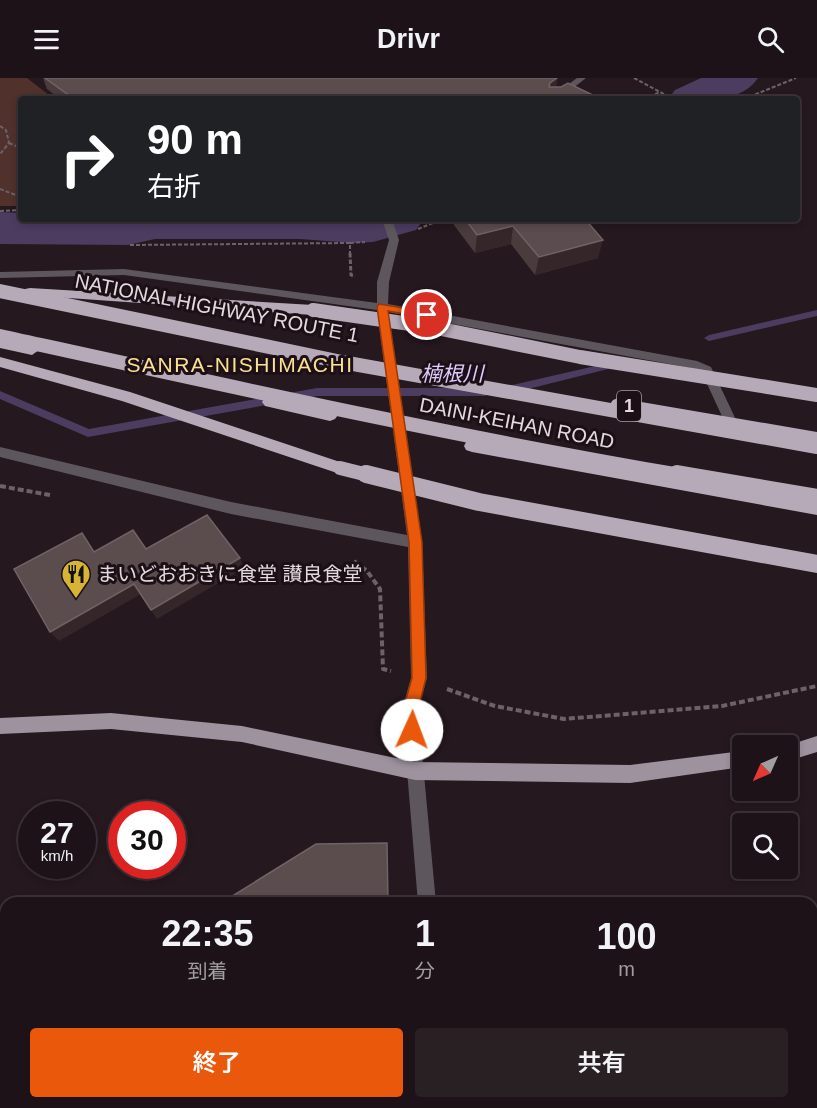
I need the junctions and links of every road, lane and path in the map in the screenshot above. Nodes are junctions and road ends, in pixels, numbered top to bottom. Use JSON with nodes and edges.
{"nodes":[{"id":1,"x":582,"y":78,"type":"edge"},
{"id":2,"x":634,"y":78,"type":"edge"},
{"id":3,"x":796,"y":78,"type":"edge"},
{"id":4,"x":661,"y":92,"type":"junction"},
{"id":5,"x":557,"y":96,"type":"edge"},
{"id":6,"x":652,"y":96,"type":"edge"},
{"id":7,"x":668,"y":96,"type":"edge"},
{"id":8,"x":751,"y":96,"type":"edge"},
{"id":9,"x":0,"y":126,"type":"edge"},
{"id":10,"x":9,"y":143,"type":"junction"},
{"id":11,"x":18,"y":147,"type":"edge"},
{"id":12,"x":0,"y":154,"type":"edge"},
{"id":13,"x":0,"y":189,"type":"edge"},
{"id":14,"x":18,"y":196,"type":"edge"},
{"id":15,"x":18,"y":210,"type":"edge"},
{"id":16,"x":0,"y":211,"type":"edge"},
{"id":17,"x":388,"y":222,"type":"edge"},
{"id":18,"x":0,"y":275,"type":"edge"},
{"id":19,"x":0,"y":289,"type":"edge"},
{"id":20,"x":30,"y":292,"type":"junction"},
{"id":21,"x":382,"y":307,"type":"junction"},
{"id":22,"x":0,"y":336,"type":"edge"},
{"id":23,"x":0,"y":343,"type":"edge"},
{"id":24,"x":0,"y":362,"type":"edge"},
{"id":25,"x":817,"y":395,"type":"edge"},
{"id":26,"x":732,"y":424,"type":"junction"},
{"id":27,"x":817,"y":438,"type":"edge"},
{"id":28,"x":817,"y":447,"type":"edge"},
{"id":29,"x":0,"y":452,"type":"edge"},
{"id":30,"x":817,"y":498,"type":"edge"},
{"id":31,"x":817,"y":508,"type":"edge"},
{"id":32,"x":416,"y":542,"type":"junction"},
{"id":33,"x":817,"y":564,"type":"edge"},
{"id":34,"x":0,"y":726,"type":"edge"},
{"id":35,"x":817,"y":744,"type":"edge"},
{"id":36,"x":798,"y":750,"type":"edge"},
{"id":37,"x":732,"y":760,"type":"edge"},
{"id":38,"x":415,"y":771,"type":"junction"},
{"id":39,"x":426,"y":897,"type":"edge"}],
"edges":[{"from":1,"to":5,"type":"street"},
{"from":2,"to":4,"type":"path"},
{"from":3,"to":8,"type":"path"},
{"from":4,"to":6,"type":"path"},
{"from":4,"to":7,"type":"path"},
{"from":9,"to":10,"type":"path"},
{"from":10,"to":11,"type":"path"},
{"from":10,"to":12,"type":"path"},
{"from":13,"to":14,"type":"path"},
{"from":15,"to":16,"type":"path"},
{"from":17,"to":21,"type":"street"},
{"from":18,"to":21,"type":"street"},
{"from":19,"to":20,"type":"highway","name":"NATIONAL HIGHWAY ROUTE 1","number":"1"},
{"from":19,"to":28,"type":"highway","name":"DAINI-KEIHAN ROAD","bridge":true},
{"from":20,"to":25,"type":"highway","bridge":true},
{"from":20,"to":26,"type":"highway","name":"NATIONAL HIGHWAY ROUTE 1","number":"1"},
{"from":21,"to":26,"type":"street"},
{"from":21,"to":32,"type":"street"},
{"from":22,"to":30,"type":"highway","name":"DAINI-KEIHAN ROAD","bridge":true},
{"from":23,"to":31,"type":"highway"},
{"from":24,"to":33,"type":"highway","bridge":true},
{"from":26,"to":27,"type":"highway","name":"NATIONAL HIGHWAY ROUTE 1","number":"1"},
{"from":29,"to":32,"type":"street"},
{"from":32,"to":38,"type":"street"},
{"from":34,"to":38,"type":"main road"},
{"from":35,"to":36,"type":"main road"},
{"from":37,"to":38,"type":"main road"},
{"from":38,"to":39,"type":"street"}]}
